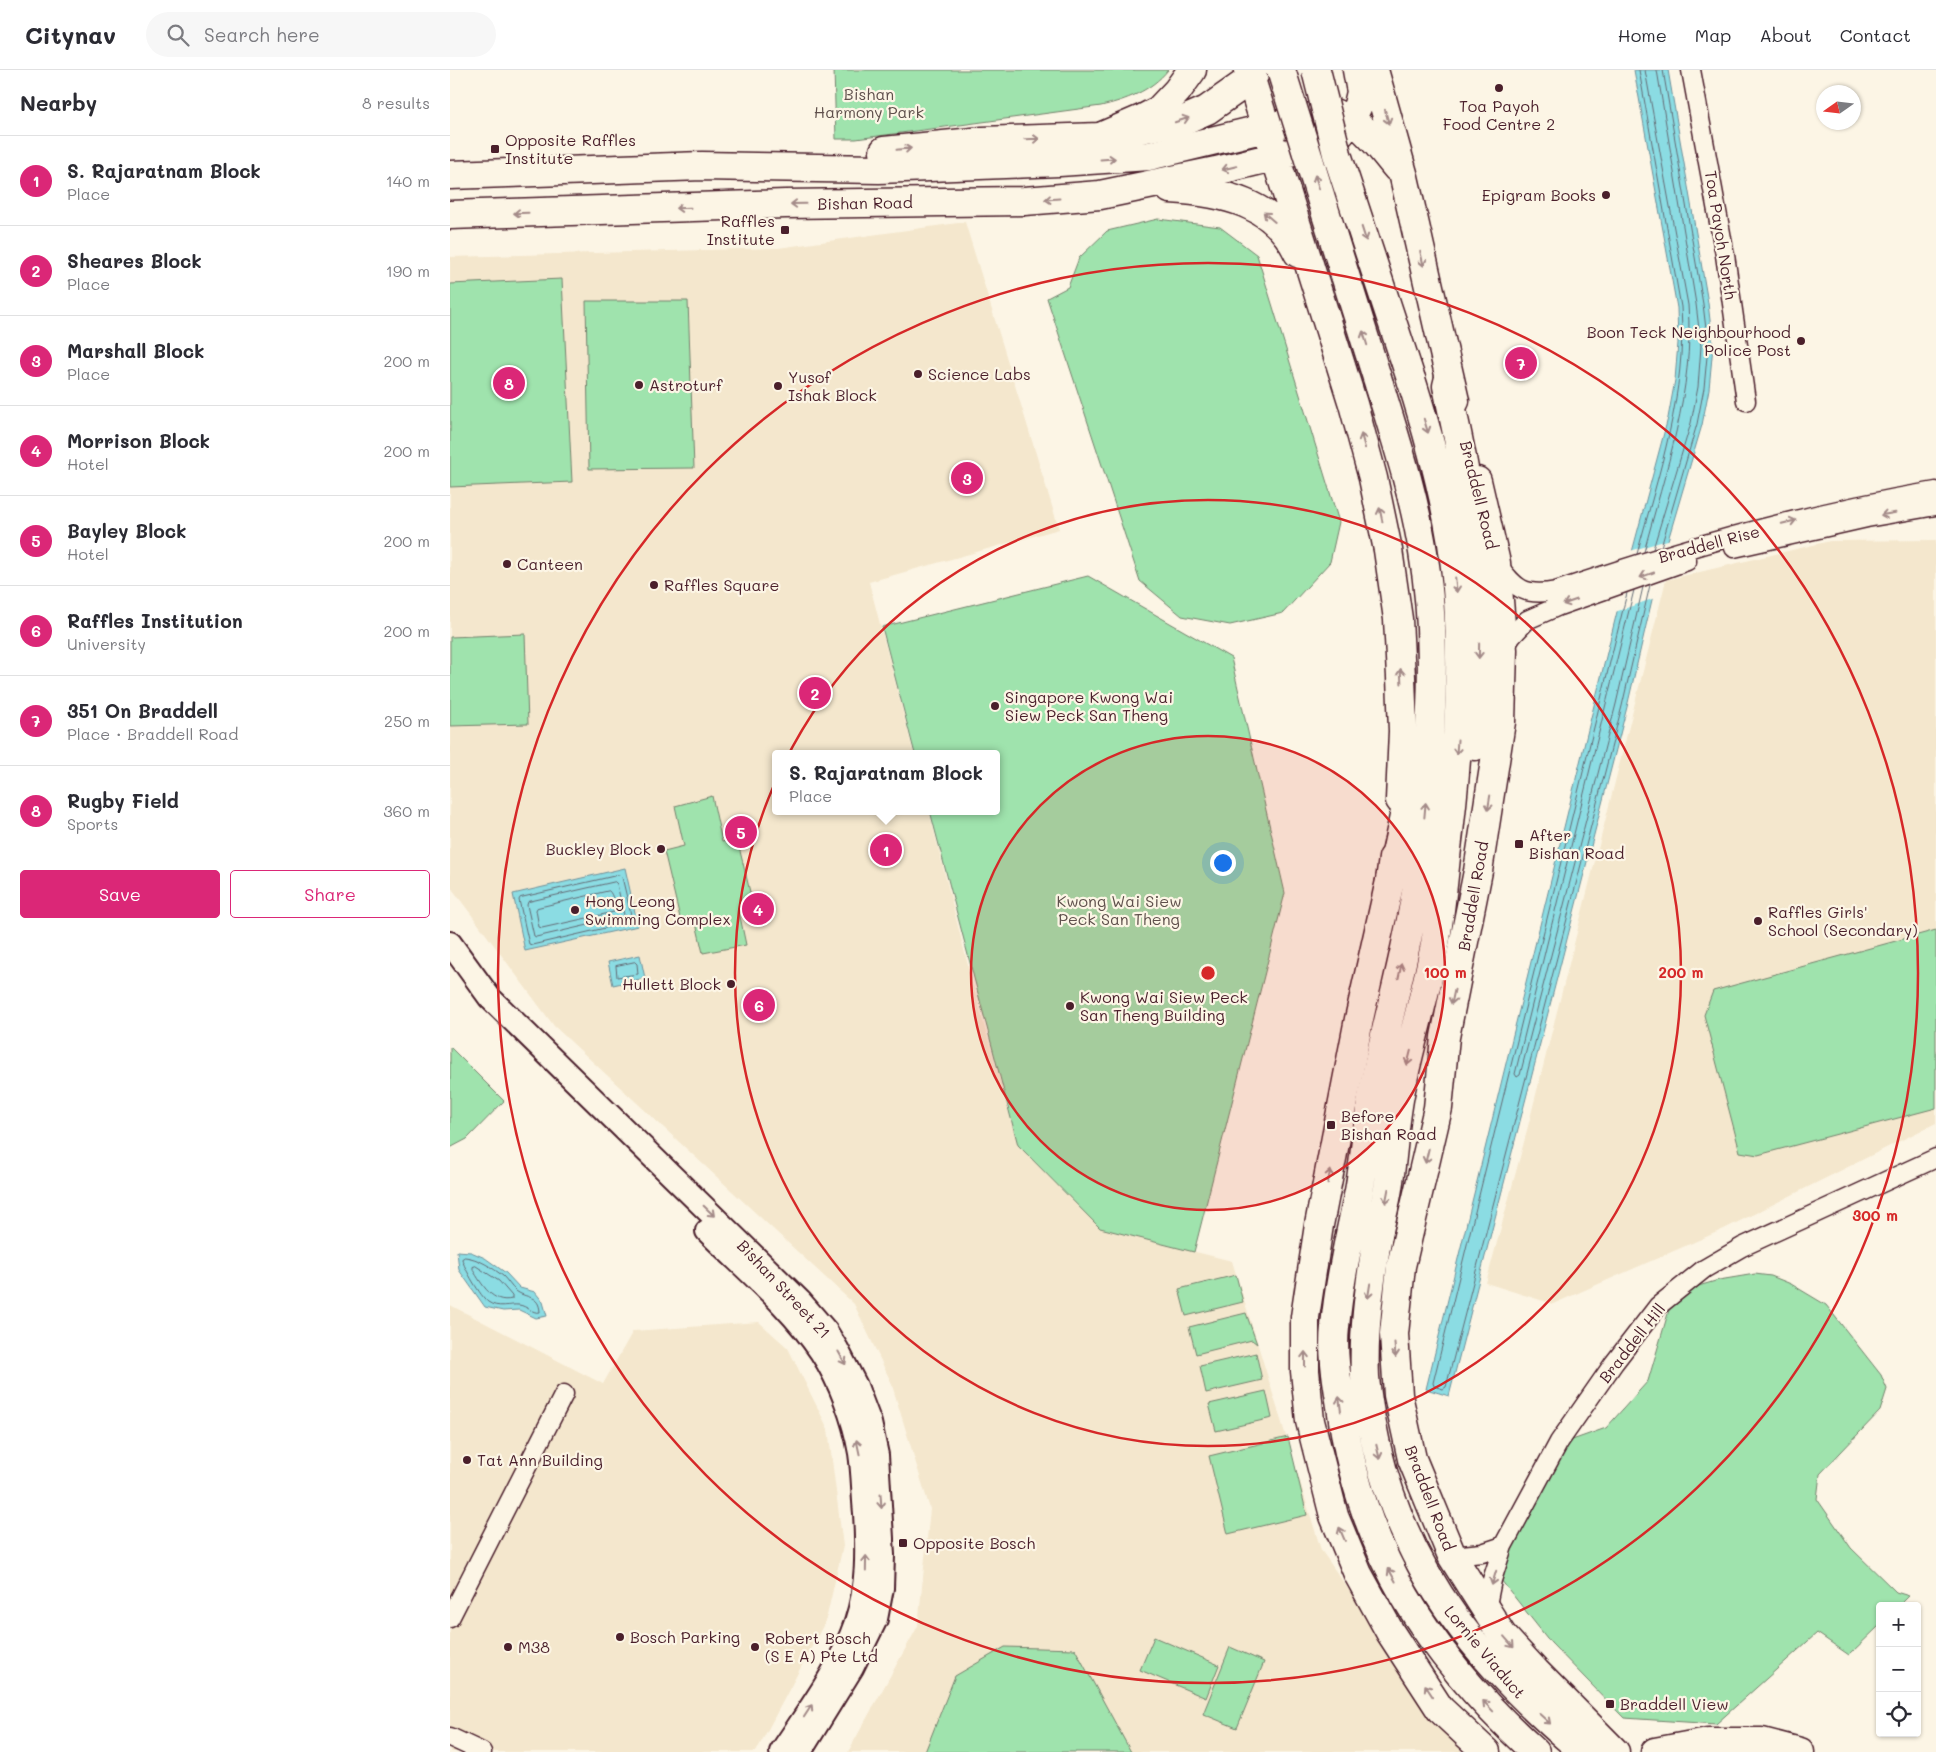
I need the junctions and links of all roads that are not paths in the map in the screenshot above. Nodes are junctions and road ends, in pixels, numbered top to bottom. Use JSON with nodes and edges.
{"nodes":[{"id":1,"x":1192,"y":70,"type":"edge"},
{"id":2,"x":1281,"y":70,"type":"edge"},
{"id":3,"x":1316,"y":70,"type":"edge"},
{"id":4,"x":1357,"y":70,"type":"edge"},
{"id":5,"x":1374,"y":70,"type":"edge"},
{"id":6,"x":1691,"y":70,"type":"edge"},
{"id":7,"x":1252,"y":73,"type":"edge"},
{"id":8,"x":1351,"y":120,"type":"junction"},
{"id":9,"x":1268,"y":128,"type":"junction"},
{"id":10,"x":1100,"y":137,"type":"junction"},
{"id":11,"x":1276,"y":156,"type":"junction"},
{"id":12,"x":733,"y":166,"type":"junction"},
{"id":13,"x":450,"y":175,"type":"edge"},
{"id":14,"x":1404,"y":177,"type":"junction"},
{"id":15,"x":1100,"y":195,"type":"junction"},
{"id":16,"x":450,"y":215,"type":"edge"},
{"id":17,"x":1321,"y":302,"type":"junction"},
{"id":18,"x":1449,"y":378,"type":"junction"},
{"id":19,"x":1746,"y":401,"type":"dead end"},
{"id":20,"x":1936,"y":491,"type":"edge"},
{"id":21,"x":1414,"y":505,"type":"junction"},
{"id":22,"x":1936,"y":506,"type":"edge"},
{"id":23,"x":1676,"y":558,"type":"junction"},
{"id":24,"x":1496,"y":563,"type":"junction"},
{"id":25,"x":1614,"y":579,"type":"junction"},
{"id":26,"x":1503,"y":650,"type":"junction"},
{"id":27,"x":1390,"y":881,"type":"junction"},
{"id":28,"x":450,"y":943,"type":"edge"},
{"id":29,"x":1435,"y":944,"type":"junction"},
{"id":30,"x":450,"y":960,"type":"edge"},
{"id":31,"x":1936,"y":1158,"type":"edge"},
{"id":32,"x":1377,"y":1242,"type":"joint"},
{"id":33,"x":564,"y":1394,"type":"dead end"},
{"id":34,"x":1503,"y":1546,"type":"junction"},
{"id":35,"x":1452,"y":1556,"type":"junction"},
{"id":36,"x":1486,"y":1610,"type":"junction"},
{"id":37,"x":450,"y":1618,"type":"edge"},
{"id":38,"x":450,"y":1737,"type":"edge"},
{"id":39,"x":482,"y":1752,"type":"edge"},
{"id":40,"x":781,"y":1752,"type":"edge"},
{"id":41,"x":800,"y":1752,"type":"edge"},
{"id":42,"x":1486,"y":1752,"type":"edge"},
{"id":43,"x":1535,"y":1752,"type":"edge"},
{"id":44,"x":1584,"y":1752,"type":"edge"},
{"id":45,"x":1615,"y":1752,"type":"edge"},
{"id":46,"x":1655,"y":1752,"type":"edge"},
{"id":47,"x":1800,"y":1752,"type":"edge"}],
"edges":[{"from":1,"to":10,"type":"main road"},
{"from":21,"to":2,"type":"main road","one_way":true,"bridge":true},
{"from":3,"to":29,"type":"main road","name":"Braddell Road","one_way":true,"bridge":true},
{"from":4,"to":8,"type":"main road"},
{"from":5,"to":14,"type":"main road","name":"Braddell Road","one_way":true},
{"from":6,"to":19,"type":"street","name":"Toa Payoh North"},
{"from":7,"to":9,"type":"main road"},
{"from":10,"to":7,"type":"main road","one_way":true},
{"from":8,"to":9,"type":"main road"},
{"from":8,"to":11,"type":"main road","name":"Bishan Road"},
{"from":8,"to":14,"type":"main road"},
{"from":9,"to":11,"type":"main road"},
{"from":12,"to":9,"type":"main road","one_way":true},
{"from":12,"to":10,"type":"main road","one_way":true},
{"from":11,"to":15,"type":"main road","name":"Bishan Road","one_way":true},
{"from":11,"to":17,"type":"main road"},
{"from":12,"to":13,"type":"main road"},
{"from":14,"to":18,"type":"main road","name":"Braddell Road","one_way":true},
{"from":15,"to":16,"type":"main road","name":"Bishan Road","one_way":true},
{"from":17,"to":15,"type":"main road","one_way":true},
{"from":27,"to":17,"type":"main road","one_way":true},
{"from":18,"to":24,"type":"main road","name":"Braddell Road"},
{"from":18,"to":29,"type":"main road","one_way":true},
{"from":23,"to":20,"type":"street","name":"Braddell Rise","one_way":true},
{"from":21,"to":27,"type":"main road"},
{"from":43,"to":21,"type":"main road","name":"Lornie Viaduct","one_way":true},
{"from":22,"to":23,"type":"street","name":"Braddell Rise","one_way":true},
{"from":23,"to":25,"type":"street","name":"Braddell Rise"},
{"from":24,"to":25,"type":"street","name":"Braddell Rise"},
{"from":24,"to":26,"type":"main road","name":"Braddell Road"},
{"from":25,"to":26,"type":"street","name":"Braddell Rise","one_way":true},
{"from":26,"to":35,"type":"main road","name":"Braddell Road","one_way":true},
{"from":42,"to":27,"type":"main road","one_way":true},
{"from":28,"to":41,"type":"street","name":"Bishan Street 21","one_way":true},
{"from":29,"to":32,"type":"main road","name":"Braddell Road","one_way":true},
{"from":40,"to":30,"type":"street","name":"Bishan Street 21","one_way":true},
{"from":31,"to":34,"type":"street","name":"Braddell Hill"},
{"from":32,"to":44,"type":"main road","name":"Lornie Viaduct","one_way":true},
{"from":33,"to":37,"type":"street"},
{"from":34,"to":35,"type":"street"},
{"from":34,"to":36,"type":"street","name":"Braddell Hill","one_way":true},
{"from":35,"to":36,"type":"main road","name":"Braddell Road"},
{"from":36,"to":45,"type":"main road","name":"Braddell Road","one_way":true},
{"from":38,"to":39,"type":"street"},
{"from":46,"to":47,"type":"main road"}]}
